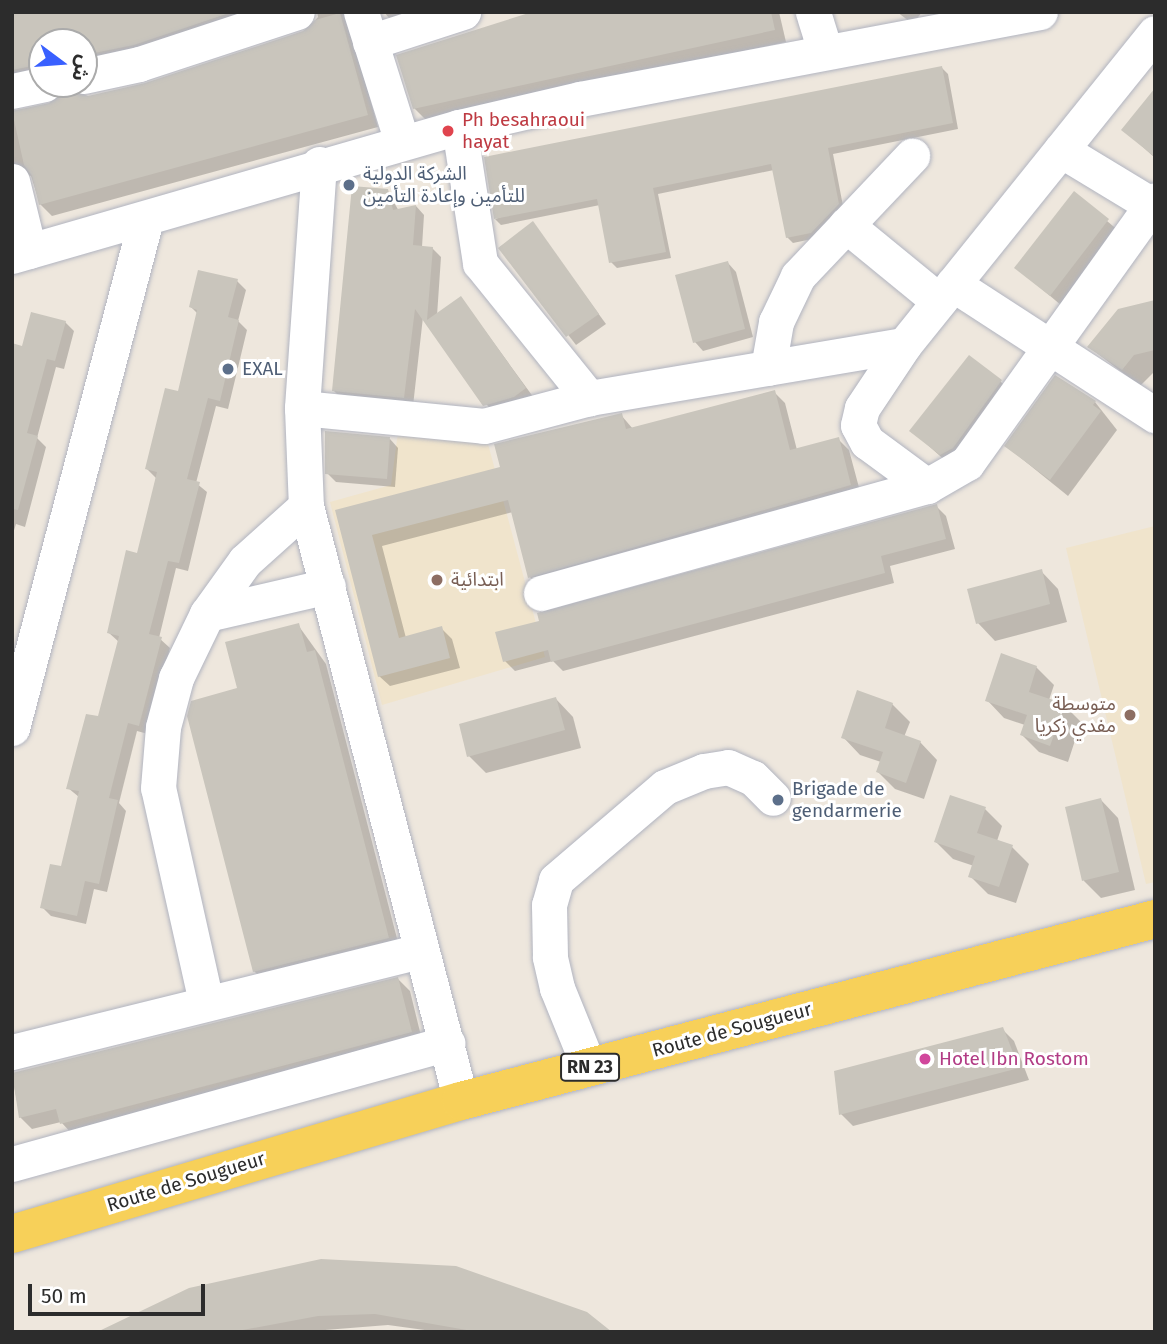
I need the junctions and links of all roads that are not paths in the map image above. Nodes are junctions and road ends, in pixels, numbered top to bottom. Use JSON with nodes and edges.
{"nodes":[{"id":1,"x":297,"y":12,"type":"edge"},
{"id":2,"x":813,"y":12,"type":"edge"},
{"id":3,"x":1040,"y":12,"type":"edge"},
{"id":4,"x":461,"y":13,"type":"edge"},
{"id":5,"x":956,"y":20,"type":"edge"},
{"id":6,"x":366,"y":27,"type":"edge"},
{"id":7,"x":1155,"y":33,"type":"edge"},
{"id":8,"x":825,"y":51,"type":"junction"},
{"id":9,"x":98,"y":73,"type":"edge"},
{"id":10,"x":459,"y":127,"type":"junction"},
{"id":11,"x":402,"y":142,"type":"junction"},
{"id":12,"x":1061,"y":149,"type":"junction"},
{"id":13,"x":912,"y":156,"type":"dead end"},
{"id":14,"x":319,"y":164,"type":"junction"},
{"id":15,"x":12,"y":181,"type":"edge"},
{"id":16,"x":1152,"y":202,"type":"edge"},
{"id":17,"x":146,"y":219,"type":"junction"},
{"id":18,"x":846,"y":225,"type":"junction"},
{"id":19,"x":20,"y":253,"type":"edge"},
{"id":20,"x":946,"y":293,"type":"junction"},
{"id":21,"x":904,"y":345,"type":"junction"},
{"id":22,"x":1048,"y":346,"type":"junction"},
{"id":23,"x":768,"y":368,"type":"junction"},
{"id":24,"x":589,"y":398,"type":"junction"},
{"id":25,"x":302,"y":408,"type":"junction"},
{"id":26,"x":1155,"y":415,"type":"edge"},
{"id":27,"x":927,"y":486,"type":"junction"},
{"id":28,"x":306,"y":506,"type":"junction"},
{"id":29,"x":328,"y":586,"type":"junction"},
{"id":30,"x":541,"y":593,"type":"dead end"},
{"id":31,"x":208,"y":614,"type":"junction"},
{"id":32,"x":12,"y":728,"type":"edge"},
{"id":33,"x":773,"y":798,"type":"dead end"},
{"id":34,"x":1155,"y":919,"type":"edge"},
{"id":35,"x":421,"y":951,"type":"junction"},
{"id":36,"x":206,"y":1002,"type":"junction"},
{"id":37,"x":447,"y":1043,"type":"junction"},
{"id":38,"x":12,"y":1052,"type":"edge"},
{"id":39,"x":589,"y":1067,"type":"junction"},
{"id":40,"x":461,"y":1101,"type":"junction"},
{"id":41,"x":14,"y":1157,"type":"edge"},
{"id":42,"x":18,"y":1234,"type":"edge"}],
"edges":[{"from":1,"to":9,"type":"street"},
{"from":2,"to":8,"type":"street"},
{"from":3,"to":5,"type":"street"},
{"from":4,"to":6,"type":"street"},
{"from":5,"to":8,"type":"street"},
{"from":6,"to":11,"type":"street"},
{"from":7,"to":12,"type":"street"},
{"from":8,"to":10,"type":"street"},
{"from":10,"to":11,"type":"street"},
{"from":10,"to":24,"type":"street"},
{"from":11,"to":14,"type":"street"},
{"from":12,"to":16,"type":"street"},
{"from":12,"to":20,"type":"street"},
{"from":13,"to":18,"type":"street"},
{"from":14,"to":17,"type":"street"},
{"from":14,"to":25,"type":"street"},
{"from":15,"to":19,"type":"street"},
{"from":16,"to":22,"type":"street"},
{"from":17,"to":19,"type":"street"},
{"from":17,"to":32,"type":"street"},
{"from":18,"to":20,"type":"street"},
{"from":18,"to":23,"type":"street"},
{"from":20,"to":21,"type":"street"},
{"from":20,"to":22,"type":"street"},
{"from":21,"to":23,"type":"street"},
{"from":21,"to":27,"type":"street"},
{"from":22,"to":26,"type":"street"},
{"from":22,"to":27,"type":"street"},
{"from":23,"to":24,"type":"street"},
{"from":24,"to":25,"type":"street"},
{"from":25,"to":28,"type":"street"},
{"from":27,"to":30,"type":"street"},
{"from":28,"to":29,"type":"street"},
{"from":28,"to":31,"type":"street"},
{"from":29,"to":31,"type":"street"},
{"from":29,"to":35,"type":"street"},
{"from":31,"to":36,"type":"street"},
{"from":33,"to":39,"type":"street"},
{"from":34,"to":39,"type":"main road","name":"Route de Sougueur","number":"RN 23"},
{"from":35,"to":36,"type":"street"},
{"from":35,"to":37,"type":"street"},
{"from":36,"to":38,"type":"street"},
{"from":37,"to":40,"type":"street"},
{"from":37,"to":41,"type":"street"},
{"from":39,"to":40,"type":"main road","name":"Route de Sougueur","number":"RN 23"},
{"from":40,"to":42,"type":"main road","name":"Route de Sougueur","number":"RN 23"}]}
